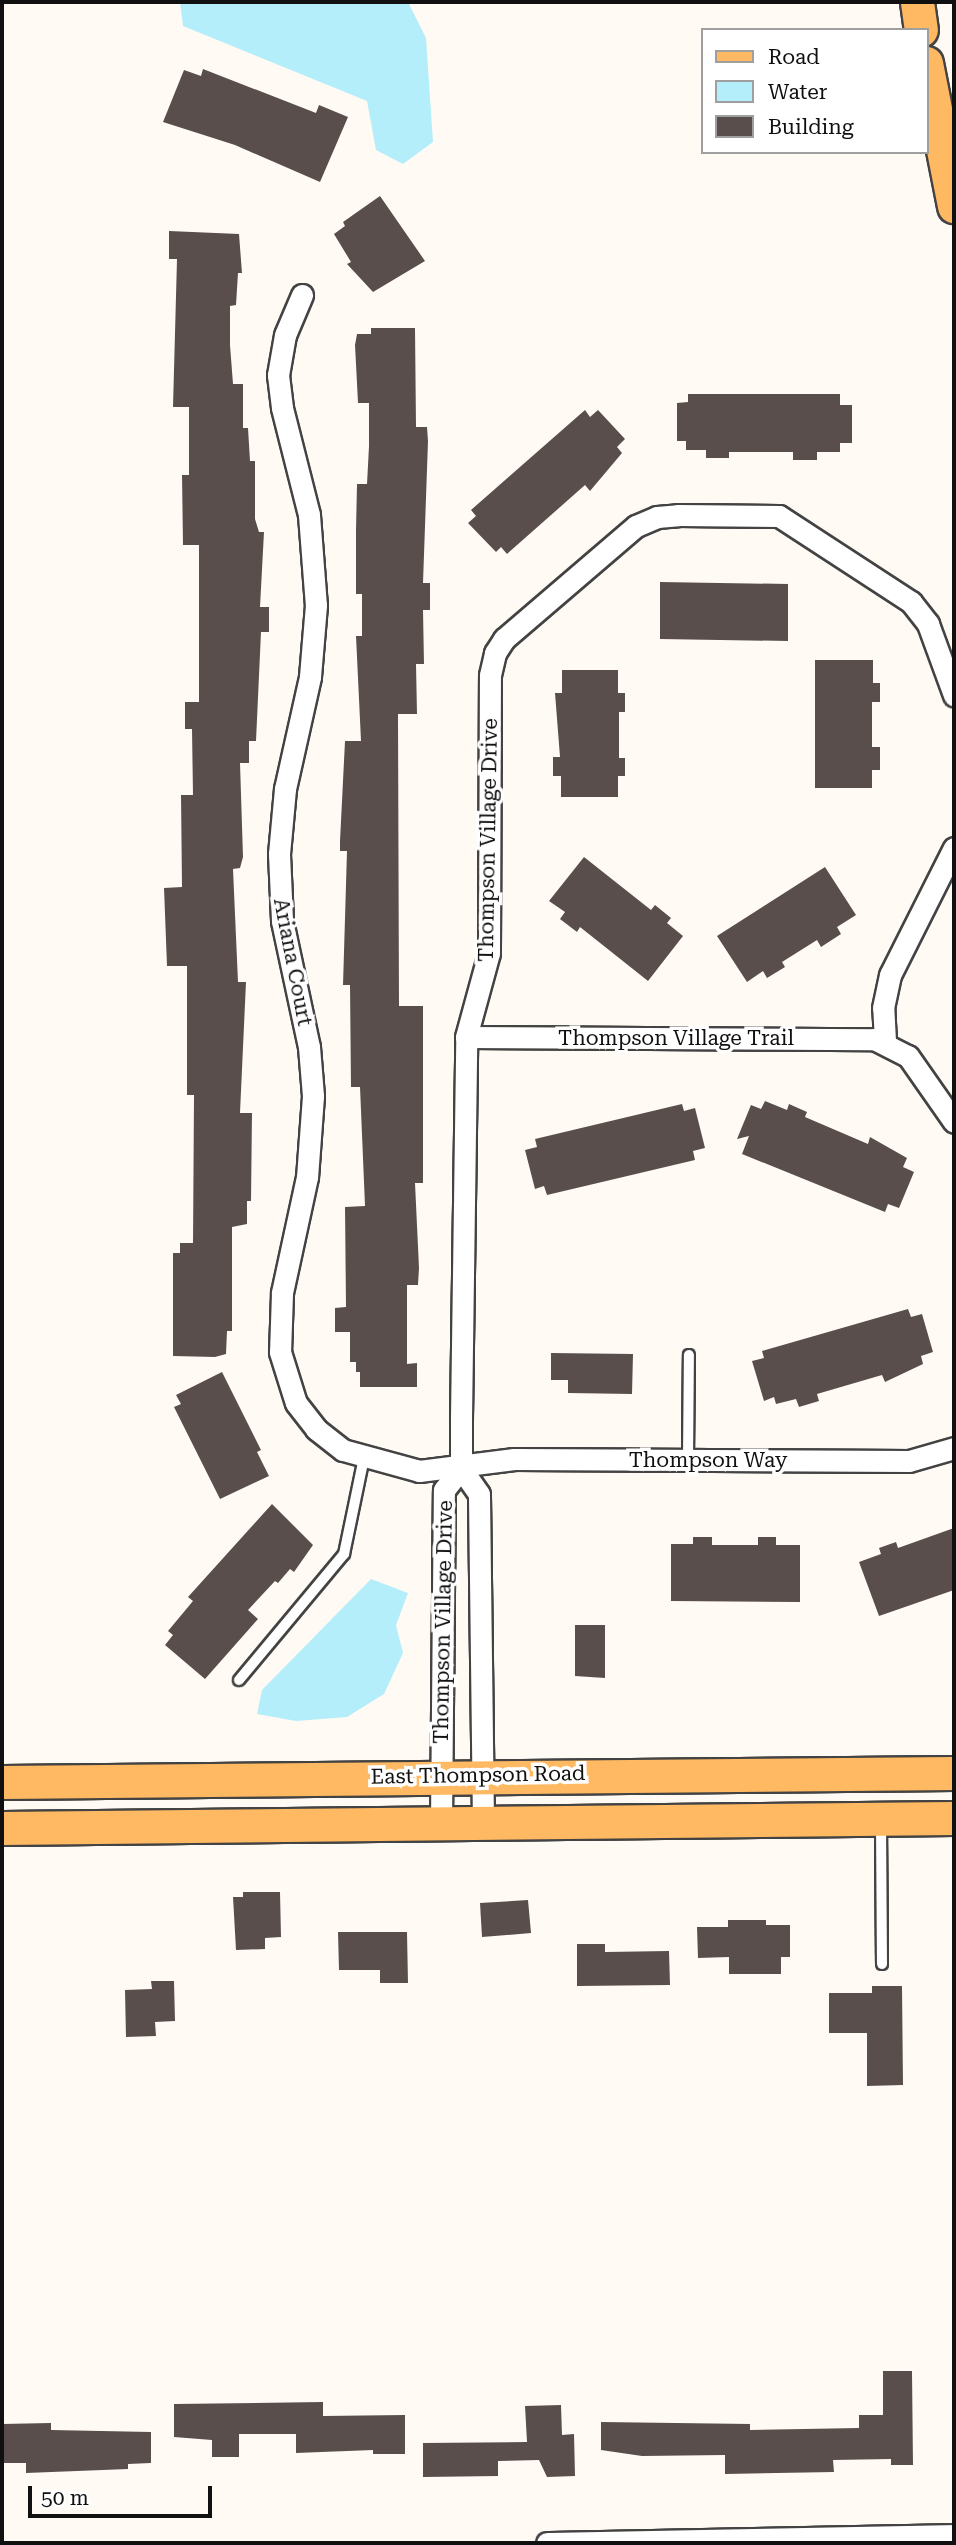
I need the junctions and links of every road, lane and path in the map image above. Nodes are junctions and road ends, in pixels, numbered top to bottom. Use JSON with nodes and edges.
{"nodes":[{"id":1,"x":917,"y":2,"type":"edge"},
{"id":2,"x":921,"y":28,"type":"edge"},
{"id":3,"x":928,"y":73,"type":"edge"},
{"id":4,"x":954,"y":206,"type":"edge"},
{"id":5,"x":302,"y":295,"type":"dead end"},
{"id":6,"x":954,"y":695,"type":"edge"},
{"id":7,"x":954,"y":848,"type":"edge"},
{"id":8,"x":466,"y":1037,"type":"junction"},
{"id":9,"x":885,"y":1041,"type":"junction"},
{"id":10,"x":954,"y":1122,"type":"edge"},
{"id":11,"x":688,"y":1355,"type":"dead end"},
{"id":12,"x":954,"y":1448,"type":"edge"},
{"id":13,"x":364,"y":1457,"type":"junction"},
{"id":14,"x":688,"y":1460,"type":"junction"},
{"id":15,"x":461,"y":1468,"type":"junction"},
{"id":16,"x":239,"y":1680,"type":"dead end"},
{"id":17,"x":954,"y":1773,"type":"edge"},
{"id":18,"x":442,"y":1775,"type":"junction"},
{"id":19,"x":481,"y":1775,"type":"junction"},
{"id":20,"x":2,"y":1782,"type":"edge"},
{"id":21,"x":881,"y":1818,"type":"junction"},
{"id":22,"x":954,"y":1818,"type":"edge"},
{"id":23,"x":483,"y":1823,"type":"junction"},
{"id":24,"x":441,"y":1824,"type":"junction"},
{"id":25,"x":2,"y":1828,"type":"edge"},
{"id":26,"x":882,"y":1964,"type":"dead end"},
{"id":27,"x":954,"y":2535,"type":"edge"},
{"id":28,"x":547,"y":2543,"type":"edge"}],
"edges":[{"from":1,"to":2,"type":"main road"},
{"from":3,"to":4,"type":"main road"},
{"from":5,"to":13,"type":"street","name":"Ariana Court"},
{"from":6,"to":8,"type":"street","name":"Thompson Village Drive"},
{"from":7,"to":9,"type":"street"},
{"from":8,"to":9,"type":"street","name":"Thompson Village Trail"},
{"from":8,"to":15,"type":"street","name":"Thompson Village Drive"},
{"from":9,"to":10,"type":"street"},
{"from":11,"to":14,"type":"lane"},
{"from":12,"to":14,"type":"street","name":"Thompson Way"},
{"from":13,"to":15,"type":"street","name":"Ariana Court"},
{"from":13,"to":16,"type":"lane"},
{"from":14,"to":15,"type":"street","name":"Thompson Way"},
{"from":15,"to":18,"type":"street","name":"Thompson Village Drive"},
{"from":15,"to":19,"type":"street","name":"Thompson Village Drive"},
{"from":17,"to":19,"type":"main road","name":"East Thompson Road"},
{"from":18,"to":19,"type":"main road","name":"East Thompson Road"},
{"from":18,"to":20,"type":"main road","name":"East Thompson Road"},
{"from":18,"to":24,"type":"street","name":"Thompson Village Drive"},
{"from":19,"to":23,"type":"street","name":"Thompson Village Drive"},
{"from":21,"to":22,"type":"main road"},
{"from":21,"to":23,"type":"main road"},
{"from":21,"to":26,"type":"lane"},
{"from":23,"to":24,"type":"main road"},
{"from":24,"to":25,"type":"main road"},
{"from":27,"to":28,"type":"street"}]}
